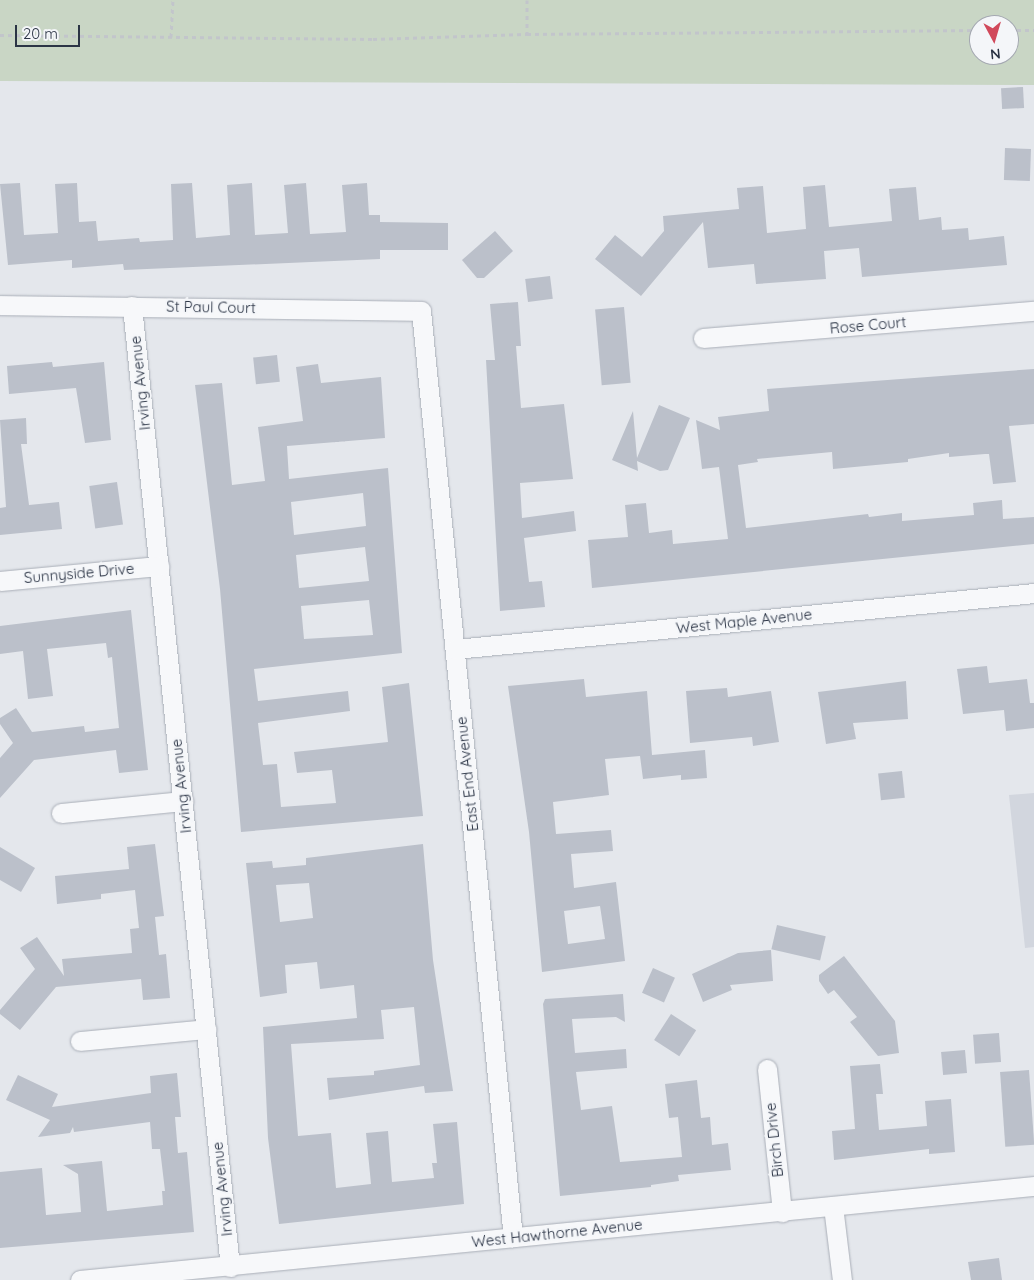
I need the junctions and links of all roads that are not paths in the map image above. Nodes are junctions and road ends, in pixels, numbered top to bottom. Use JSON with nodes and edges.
{"nodes":[{"id":1,"x":0,"y":305,"type":"edge"},
{"id":2,"x":132,"y":306,"type":"junction"},
{"id":3,"x":421,"y":311,"type":"joint"},
{"id":4,"x":1034,"y":311,"type":"edge"},
{"id":5,"x":703,"y":338,"type":"dead end"},
{"id":6,"x":159,"y":566,"type":"junction"},
{"id":7,"x":0,"y":581,"type":"edge"},
{"id":8,"x":1034,"y":593,"type":"edge"},
{"id":9,"x":455,"y":649,"type":"junction"},
{"id":10,"x":183,"y":802,"type":"junction"},
{"id":11,"x":61,"y":813,"type":"dead end"},
{"id":12,"x":206,"y":1029,"type":"junction"},
{"id":13,"x":80,"y":1041,"type":"dead end"},
{"id":14,"x":767,"y":1069,"type":"dead end"},
{"id":15,"x":1034,"y":1186,"type":"edge"},
{"id":16,"x":833,"y":1206,"type":"junction"},
{"id":17,"x":782,"y":1212,"type":"junction"},
{"id":18,"x":513,"y":1237,"type":"junction"},
{"id":19,"x":230,"y":1267,"type":"junction"},
{"id":20,"x":80,"y":1280,"type":"edge"},
{"id":21,"x":842,"y":1280,"type":"edge"}],
"edges":[{"from":1,"to":2,"type":"street","name":"St Paul Court"},
{"from":2,"to":3,"type":"street","name":"St Paul Court"},
{"from":2,"to":6,"type":"street","name":"Irving Avenue"},
{"from":3,"to":9,"type":"street","name":"East End Avenue"},
{"from":4,"to":5,"type":"street","name":"Rose Court"},
{"from":6,"to":7,"type":"street","name":"Sunnyside Drive"},
{"from":6,"to":10,"type":"street","name":"Irving Avenue"},
{"from":8,"to":9,"type":"street","name":"West Maple Avenue"},
{"from":9,"to":18,"type":"street","name":"East End Avenue"},
{"from":10,"to":11,"type":"street"},
{"from":10,"to":12,"type":"street","name":"Irving Avenue"},
{"from":12,"to":13,"type":"street"},
{"from":12,"to":19,"type":"street","name":"Irving Avenue"},
{"from":14,"to":17,"type":"street","name":"Birch Drive"},
{"from":15,"to":16,"type":"street","name":"West Hawthorne Avenue"},
{"from":16,"to":17,"type":"street","name":"West Hawthorne Avenue"},
{"from":16,"to":21,"type":"street"},
{"from":17,"to":18,"type":"street","name":"West Hawthorne Avenue"},
{"from":18,"to":19,"type":"street","name":"West Hawthorne Avenue"},
{"from":19,"to":20,"type":"street","name":"West Hawthorne Avenue"}]}
